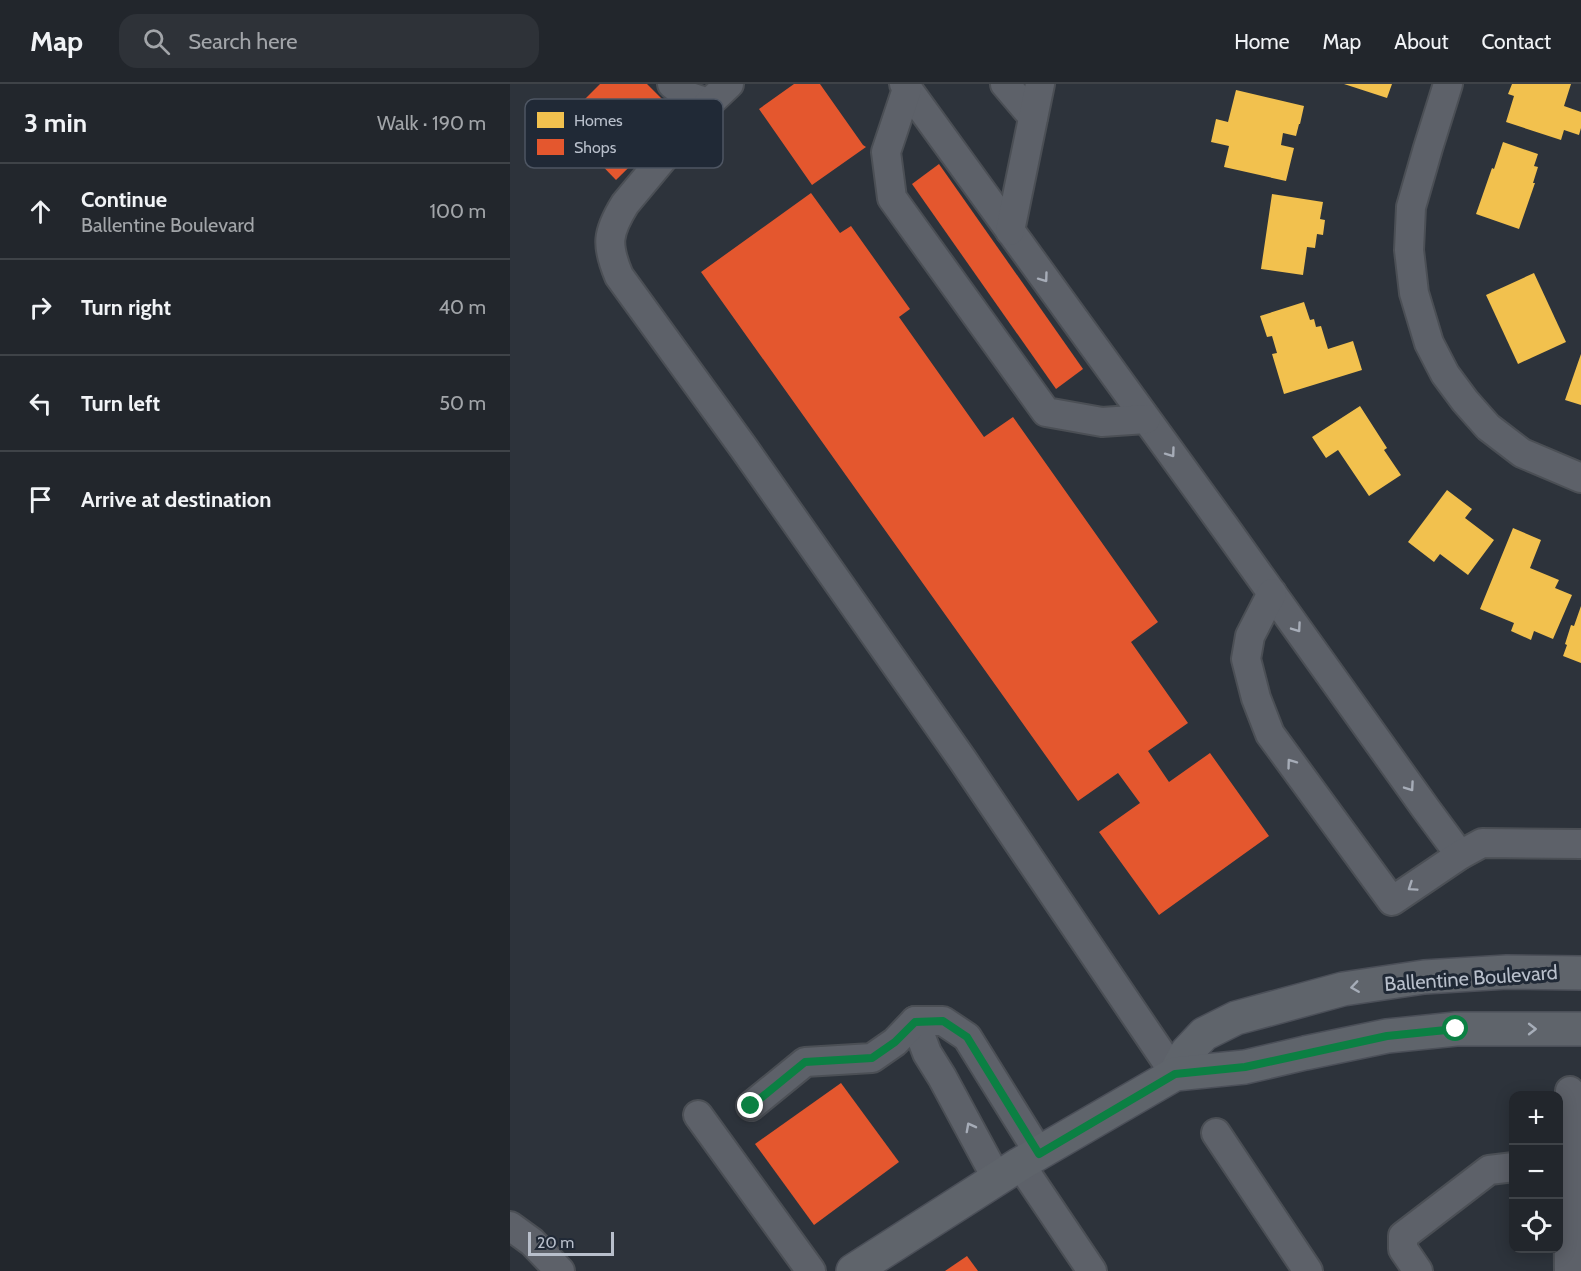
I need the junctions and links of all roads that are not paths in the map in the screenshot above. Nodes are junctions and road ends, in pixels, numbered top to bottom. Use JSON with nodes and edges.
{"nodes":[{"id":1,"x":672,"y":84,"type":"edge"},
{"id":2,"x":1005,"y":84,"type":"edge"},
{"id":3,"x":1040,"y":84,"type":"edge"},
{"id":4,"x":1448,"y":84,"type":"edge"},
{"id":5,"x":905,"y":86,"type":"edge"},
{"id":6,"x":719,"y":94,"type":"edge"},
{"id":7,"x":1033,"y":117,"type":"junction"},
{"id":8,"x":656,"y":168,"type":"edge"},
{"id":9,"x":1010,"y":231,"type":"junction"},
{"id":10,"x":1146,"y":419,"type":"junction"},
{"id":11,"x":1581,"y":478,"type":"edge"},
{"id":12,"x":1272,"y":593,"type":"junction"},
{"id":13,"x":1581,"y":844,"type":"edge"},
{"id":14,"x":1460,"y":855,"type":"junction"},
{"id":15,"x":1581,"y":973,"type":"edge"},
{"id":16,"x":915,"y":1022,"type":"junction"},
{"id":17,"x":1581,"y":1029,"type":"edge"},
{"id":18,"x":1175,"y":1074,"type":"junction"},
{"id":19,"x":1570,"y":1091,"type":"dead end"},
{"id":20,"x":751,"y":1106,"type":"dead end"},
{"id":21,"x":698,"y":1115,"type":"dead end"},
{"id":22,"x":1216,"y":1134,"type":"dead end"},
{"id":23,"x":1563,"y":1160,"type":"edge"},
{"id":24,"x":1019,"y":1166,"type":"junction"},
{"id":25,"x":1509,"y":1168,"type":"edge"},
{"id":26,"x":510,"y":1226,"type":"edge"},
{"id":27,"x":560,"y":1271,"type":"edge"},
{"id":28,"x":812,"y":1271,"type":"edge"},
{"id":29,"x":853,"y":1271,"type":"edge"},
{"id":30,"x":1092,"y":1271,"type":"edge"},
{"id":31,"x":1308,"y":1271,"type":"edge"},
{"id":32,"x":1418,"y":1271,"type":"edge"},
{"id":33,"x":1569,"y":1271,"type":"edge"}],
"edges":[{"from":1,"to":6,"type":"street"},
{"from":2,"to":7,"type":"street"},
{"from":3,"to":7,"type":"street"},
{"from":4,"to":11,"type":"street"},
{"from":5,"to":9,"type":"street"},
{"from":5,"to":10,"type":"street"},
{"from":7,"to":9,"type":"street"},
{"from":8,"to":18,"type":"street"},
{"from":9,"to":10,"type":"street","one_way":true},
{"from":10,"to":12,"type":"street","one_way":true},
{"from":12,"to":14,"type":"street","one_way":true},
{"from":14,"to":12,"type":"street","one_way":true},
{"from":13,"to":14,"type":"street"},
{"from":15,"to":18,"type":"main road","name":"Ballentine Boulevard","one_way":true},
{"from":16,"to":20,"type":"street"},
{"from":24,"to":16,"type":"street","one_way":true},
{"from":16,"to":24,"type":"street"},
{"from":18,"to":17,"type":"main road","name":"Ballentine Boulevard","one_way":true},
{"from":18,"to":24,"type":"main road","name":"Ballentine Boulevard"},
{"from":19,"to":23,"type":"street"},
{"from":21,"to":28,"type":"street"},
{"from":22,"to":31,"type":"street"},
{"from":23,"to":33,"type":"street"},
{"from":24,"to":29,"type":"main road","name":"Ballentine Boulevard"},
{"from":24,"to":30,"type":"street"},
{"from":25,"to":32,"type":"street"},
{"from":26,"to":27,"type":"street"}]}
